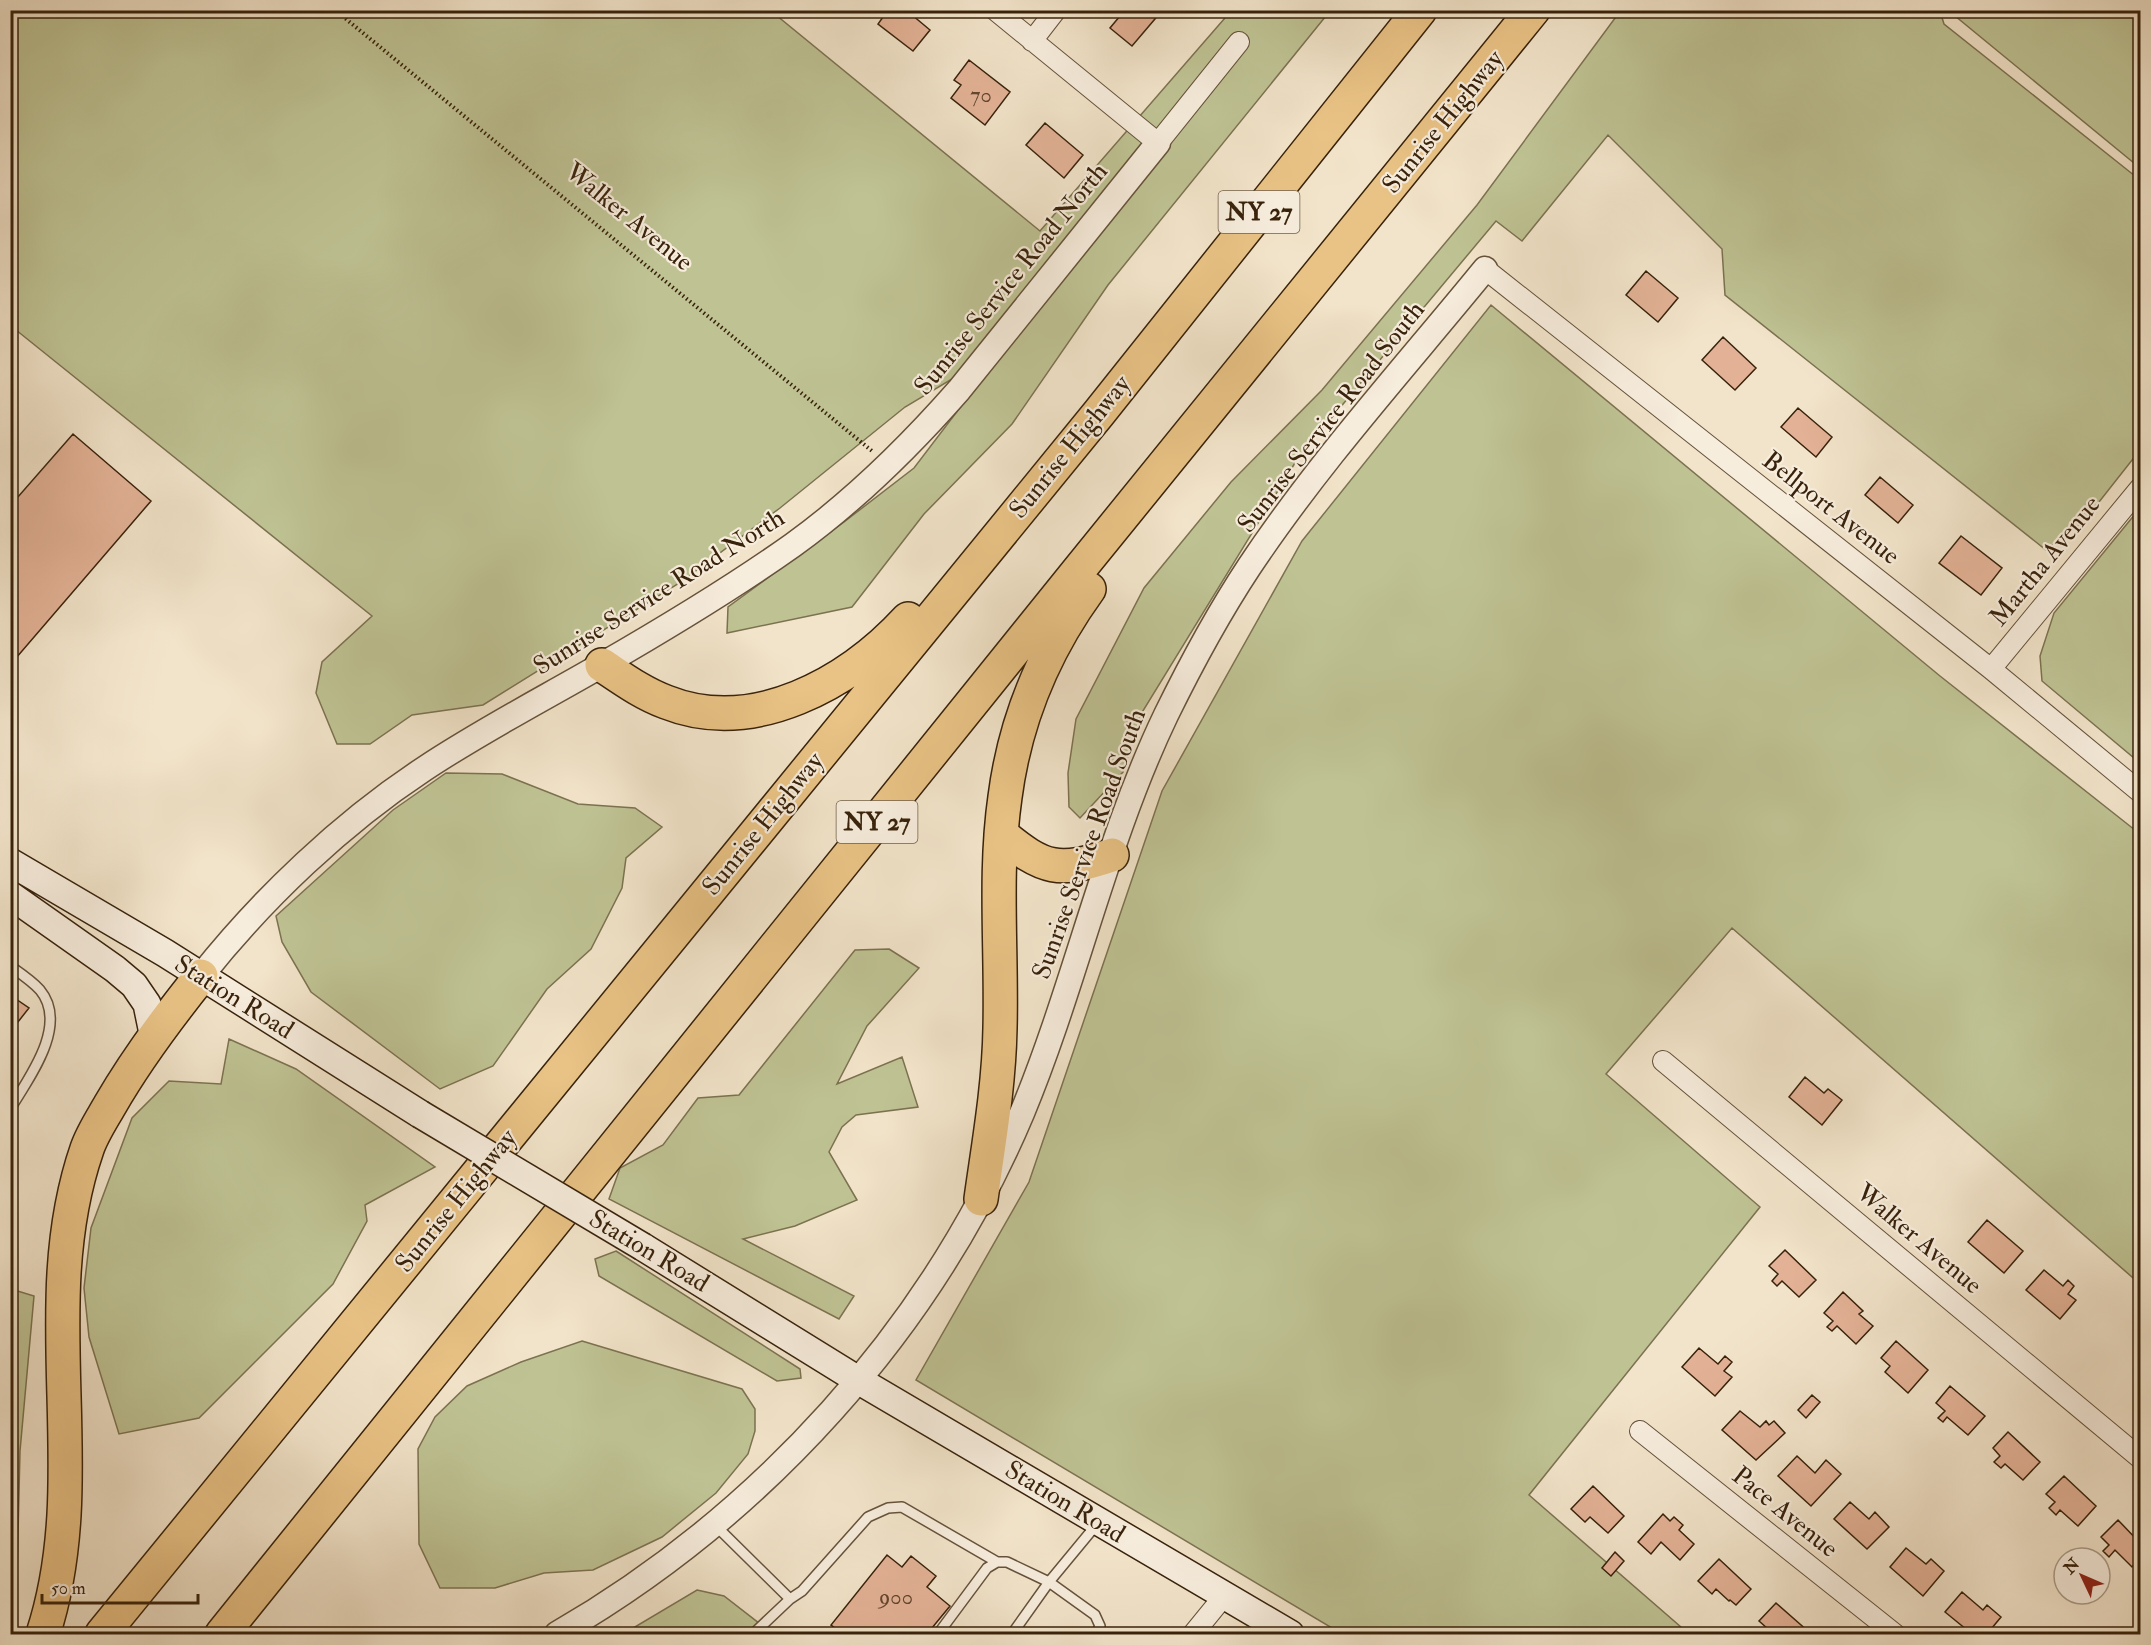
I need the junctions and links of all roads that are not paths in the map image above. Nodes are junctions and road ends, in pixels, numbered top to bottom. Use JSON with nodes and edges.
{"nodes":[{"id":1,"x":995,"y":10,"type":"edge"},
{"id":2,"x":1056,"y":10,"type":"edge"},
{"id":3,"x":1420,"y":10,"type":"edge"},
{"id":4,"x":1533,"y":10,"type":"edge"},
{"id":5,"x":1032,"y":41,"type":"junction"},
{"id":6,"x":1239,"y":42,"type":"dead end"},
{"id":7,"x":1158,"y":143,"type":"junction"},
{"id":8,"x":1485,"y":269,"type":"joint"},
{"id":9,"x":1227,"y":389,"type":"junction"},
{"id":10,"x":1099,"y":413,"type":"junction"},
{"id":11,"x":2140,"y":488,"type":"edge"},
{"id":12,"x":602,"y":665,"type":"junction"},
{"id":13,"x":1991,"y":669,"type":"junction"},
{"id":14,"x":2140,"y":792,"type":"edge"},
{"id":15,"x":1001,"y":834,"type":"junction"},
{"id":16,"x":1112,"y":855,"type":"junction"},
{"id":17,"x":10,"y":862,"type":"edge"},
{"id":18,"x":10,"y":895,"type":"edge"},
{"id":19,"x":10,"y":966,"type":"edge"},
{"id":20,"x":201,"y":975,"type":"junction"},
{"id":21,"x":154,"y":1038,"type":"junction"},
{"id":22,"x":1663,"y":1061,"type":"dead end"},
{"id":23,"x":10,"y":1109,"type":"edge"},
{"id":24,"x":981,"y":1199,"type":"junction"},
{"id":25,"x":858,"y":1380,"type":"junction"},
{"id":26,"x":1640,"y":1431,"type":"dead end"},
{"id":27,"x":2140,"y":1458,"type":"edge"},
{"id":28,"x":1098,"y":1522,"type":"junction"},
{"id":29,"x":714,"y":1524,"type":"junction"},
{"id":30,"x":997,"y":1562,"type":"junction"},
{"id":31,"x":1049,"y":1582,"type":"junction"},
{"id":32,"x":1224,"y":1596,"type":"junction"},
{"id":33,"x":790,"y":1599,"type":"junction"},
{"id":34,"x":43,"y":1635,"type":"edge"},
{"id":35,"x":102,"y":1635,"type":"edge"},
{"id":36,"x":222,"y":1635,"type":"edge"},
{"id":37,"x":557,"y":1635,"type":"edge"},
{"id":38,"x":753,"y":1635,"type":"edge"},
{"id":39,"x":938,"y":1635,"type":"edge"},
{"id":40,"x":1012,"y":1635,"type":"edge"},
{"id":41,"x":1096,"y":1635,"type":"edge"},
{"id":42,"x":1193,"y":1635,"type":"edge"},
{"id":43,"x":1290,"y":1635,"type":"edge"},
{"id":44,"x":1895,"y":1635,"type":"edge"}],
"edges":[{"from":1,"to":5,"type":"street"},
{"from":2,"to":5,"type":"street"},
{"from":3,"to":10,"type":"highway","name":"Sunrise Highway","number":"NY 27"},
{"from":4,"to":9,"type":"highway","name":"Sunrise Highway","number":"NY 27"},
{"from":5,"to":7,"type":"street"},
{"from":6,"to":7,"type":"street","name":"Sunrise Service Road North"},
{"from":7,"to":12,"type":"street","name":"Sunrise Service Road North"},
{"from":8,"to":13,"type":"street","name":"Bellport Avenue"},
{"from":8,"to":16,"type":"street","name":"Sunrise Service Road South"},
{"from":9,"to":15,"type":"highway"},
{"from":9,"to":36,"type":"highway","name":"Sunrise Highway","number":"NY 27"},
{"from":10,"to":12,"type":"highway"},
{"from":10,"to":35,"type":"highway","name":"Sunrise Highway","number":"NY 27"},
{"from":11,"to":13,"type":"street","name":"Martha Avenue"},
{"from":12,"to":20,"type":"street","name":"Sunrise Service Road North"},
{"from":13,"to":14,"type":"street","name":"Bellport Avenue"},
{"from":15,"to":16,"type":"highway"},
{"from":15,"to":24,"type":"highway"},
{"from":16,"to":24,"type":"street","name":"Sunrise Service Road South"},
{"from":17,"to":20,"type":"main road","name":"Station Road"},
{"from":18,"to":21,"type":"main road"},
{"from":19,"to":23,"type":"lane"},
{"from":20,"to":21,"type":"highway"},
{"from":20,"to":25,"type":"main road","name":"Station Road","bridge":true},
{"from":21,"to":34,"type":"highway"},
{"from":22,"to":27,"type":"street","name":"Walker Avenue"},
{"from":24,"to":25,"type":"street","name":"Sunrise Service Road South"},
{"from":25,"to":28,"type":"main road","name":"Station Road"},
{"from":25,"to":29,"type":"street","name":"Sunrise Service Road South"},
{"from":26,"to":44,"type":"street","name":"Pace Avenue"},
{"from":28,"to":31,"type":"lane"},
{"from":28,"to":32,"type":"main road","name":"Station Road"},
{"from":29,"to":33,"type":"lane"},
{"from":29,"to":37,"type":"street","name":"Sunrise Service Road South"},
{"from":30,"to":31,"type":"lane"},
{"from":30,"to":33,"type":"lane"},
{"from":30,"to":39,"type":"lane"},
{"from":31,"to":40,"type":"lane"},
{"from":31,"to":41,"type":"lane"},
{"from":32,"to":42,"type":"street"},
{"from":32,"to":43,"type":"main road","name":"Station Road"},
{"from":33,"to":38,"type":"lane"}]}
